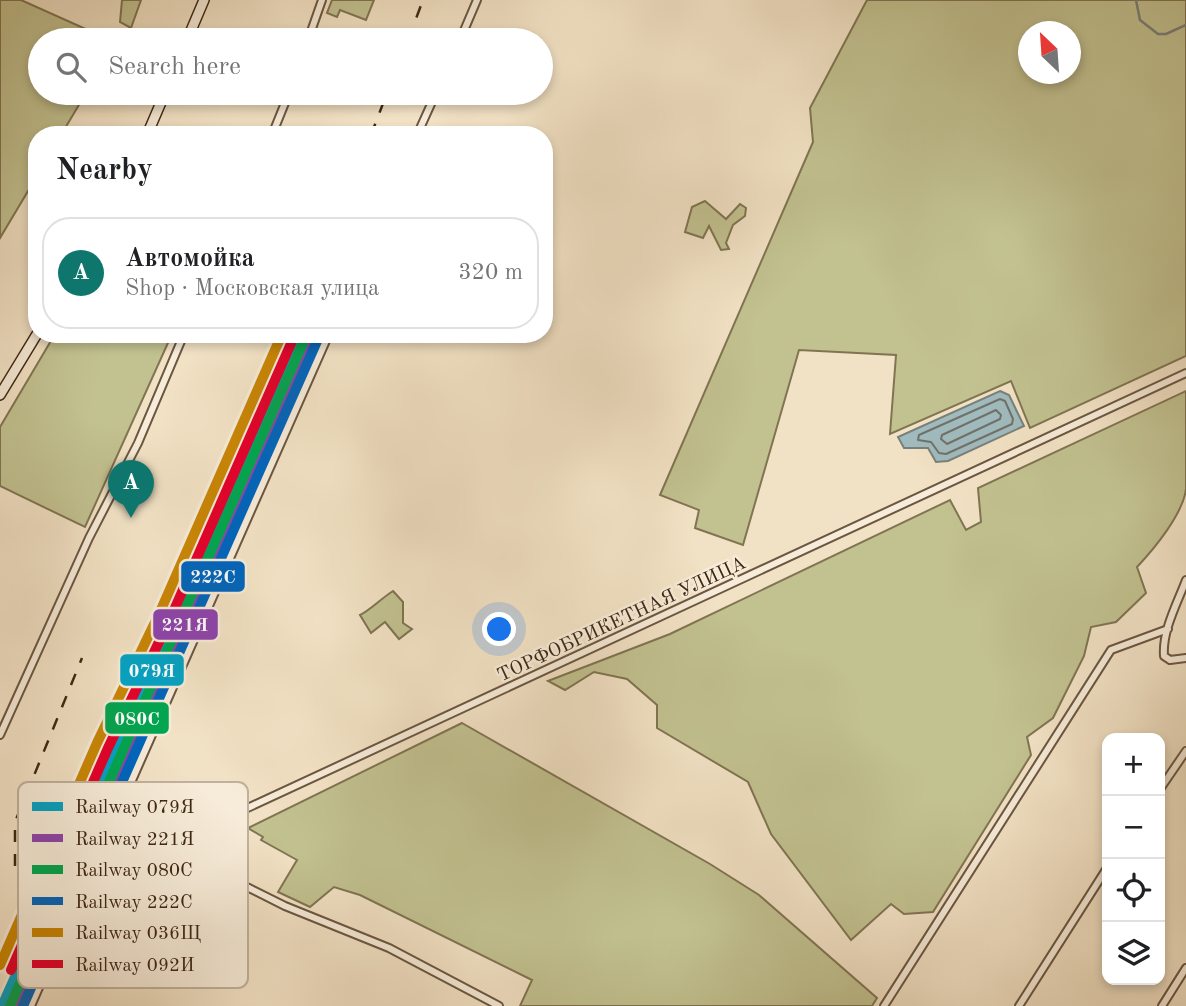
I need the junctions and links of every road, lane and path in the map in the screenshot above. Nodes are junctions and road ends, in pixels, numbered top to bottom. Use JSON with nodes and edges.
{"nodes":[{"id":1,"x":204,"y":0,"type":"edge"},
{"id":2,"x":322,"y":0,"type":"edge"},
{"id":3,"x":477,"y":0,"type":"edge"},
{"id":4,"x":192,"y":28,"type":"edge"},
{"id":5,"x":312,"y":28,"type":"edge"},
{"id":6,"x":465,"y":28,"type":"edge"},
{"id":7,"x":160,"y":105,"type":"edge"},
{"id":8,"x":284,"y":105,"type":"edge"},
{"id":9,"x":431,"y":105,"type":"edge"},
{"id":10,"x":150,"y":126,"type":"edge"},
{"id":11,"x":276,"y":126,"type":"edge"},
{"id":12,"x":422,"y":126,"type":"edge"},
{"id":13,"x":31,"y":343,"type":"edge"},
{"id":14,"x":180,"y":343,"type":"edge"},
{"id":15,"x":325,"y":343,"type":"edge"},
{"id":16,"x":1186,"y":373,"type":"edge"},
{"id":17,"x":0,"y":394,"type":"edge"},
{"id":18,"x":1186,"y":580,"type":"edge"},
{"id":19,"x":1168,"y":629,"type":"junction"},
{"id":20,"x":1186,"y":658,"type":"edge"},
{"id":21,"x":0,"y":735,"type":"edge"},
{"id":22,"x":1186,"y":751,"type":"edge"},
{"id":23,"x":131,"y":782,"type":"edge"},
{"id":24,"x":1165,"y":782,"type":"edge"},
{"id":25,"x":248,"y":808,"type":"edge"},
{"id":26,"x":1102,"y":876,"type":"edge"},
{"id":27,"x":248,"y":888,"type":"edge"},
{"id":28,"x":1186,"y":968,"type":"edge"},
{"id":29,"x":40,"y":988,"type":"edge"},
{"id":30,"x":32,"y":1006,"type":"edge"},
{"id":31,"x":499,"y":1006,"type":"edge"},
{"id":32,"x":884,"y":1006,"type":"edge"},
{"id":33,"x":1019,"y":1006,"type":"edge"},
{"id":34,"x":1163,"y":1006,"type":"edge"}],
"edges":[{"from":1,"to":4,"type":"street"},
{"from":2,"to":5,"type":"street"},
{"from":3,"to":6,"type":"street"},
{"from":7,"to":10,"type":"street"},
{"from":8,"to":11,"type":"street"},
{"from":9,"to":12,"type":"street"},
{"from":13,"to":17,"type":"street"},
{"from":14,"to":21,"type":"street"},
{"from":15,"to":23,"type":"street","name":"ТОРФОБРИКЕТНАЯ УЛИЦА"},
{"from":16,"to":25,"type":"street","name":"ТОРФОБРИКЕТНАЯ УЛИЦА"},
{"from":18,"to":19,"type":"street"},
{"from":19,"to":20,"type":"street"},
{"from":19,"to":32,"type":"street"},
{"from":22,"to":24,"type":"street"},
{"from":26,"to":33,"type":"street"},
{"from":27,"to":31,"type":"street"},
{"from":28,"to":34,"type":"street"},
{"from":29,"to":30,"type":"street","name":"ТОРФОБРИКЕТНАЯ УЛИЦА"}]}
